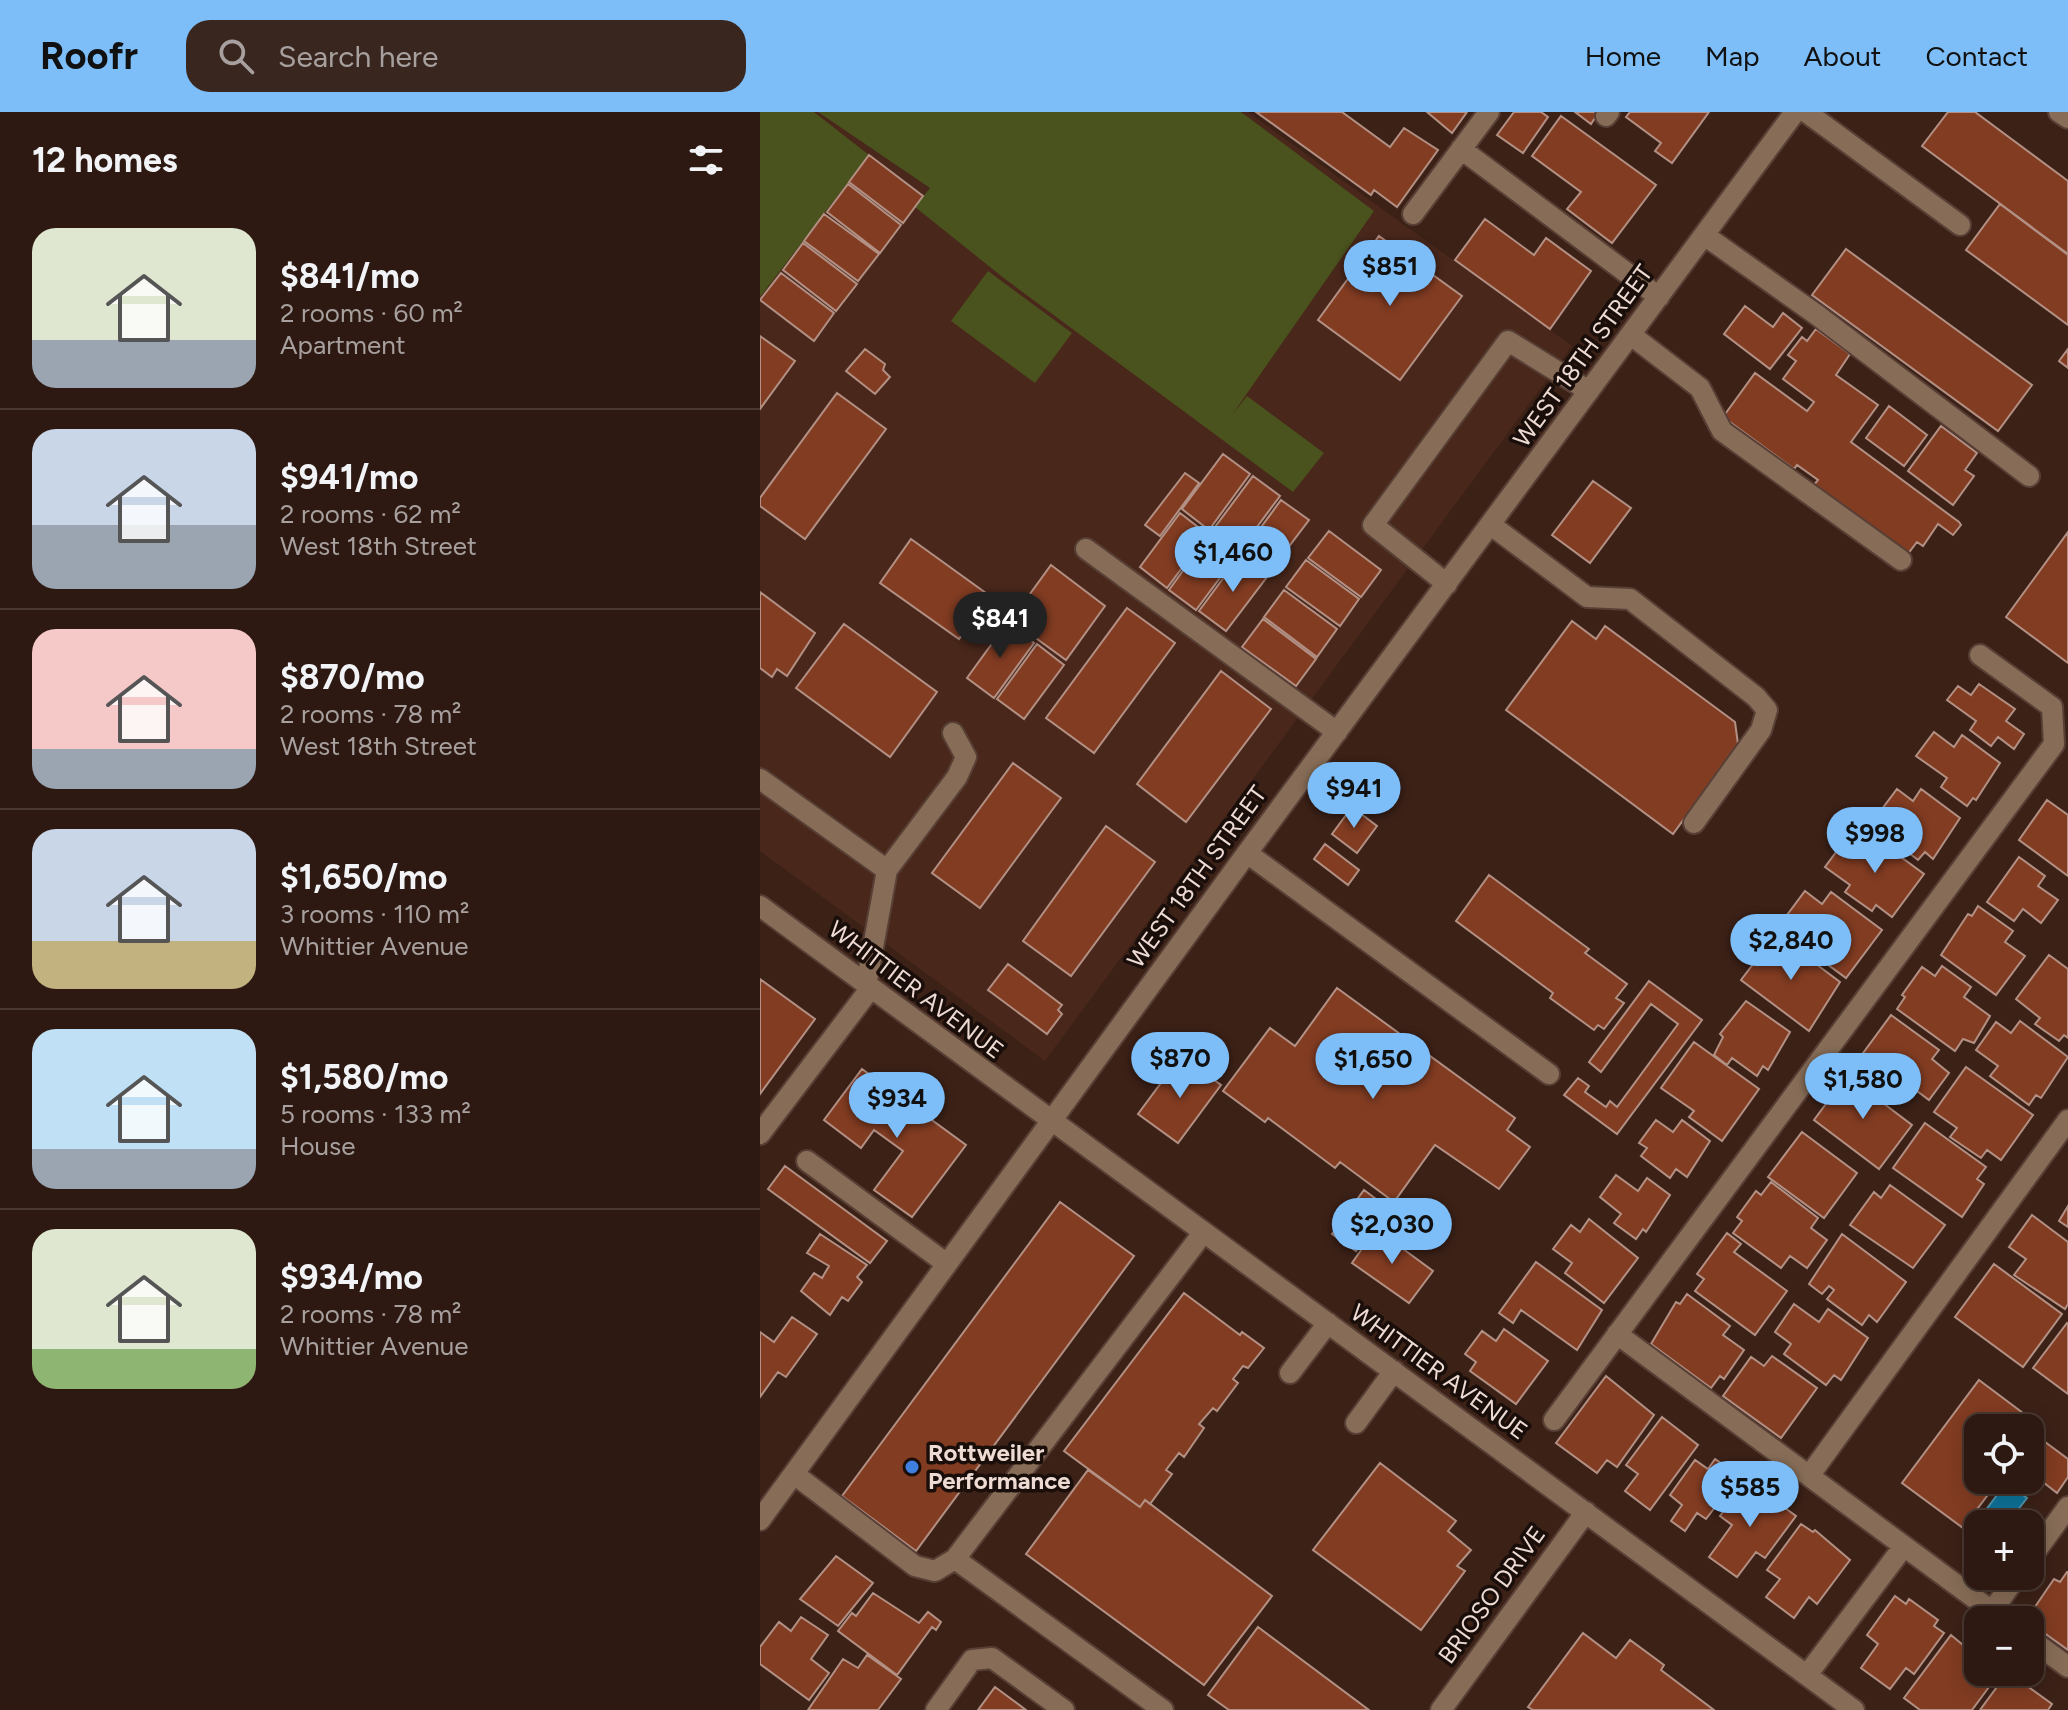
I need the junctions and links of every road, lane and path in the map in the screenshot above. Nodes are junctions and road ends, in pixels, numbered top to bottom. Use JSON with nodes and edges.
{"nodes":[{"id":1,"x":1489,"y":112,"type":"edge"},
{"id":2,"x":1795,"y":112,"type":"edge"},
{"id":3,"x":1806,"y":112,"type":"edge"},
{"id":4,"x":2059,"y":112,"type":"edge"},
{"id":5,"x":2068,"y":118,"type":"edge"},
{"id":6,"x":1461,"y":149,"type":"junction"},
{"id":7,"x":1413,"y":214,"type":"dead end"},
{"id":8,"x":1960,"y":225,"type":"dead end"},
{"id":9,"x":1704,"y":235,"type":"junction"},
{"id":10,"x":1659,"y":297,"type":"junction"},
{"id":11,"x":1631,"y":335,"type":"junction"},
{"id":12,"x":1589,"y":391,"type":"junction"},
{"id":13,"x":2029,"y":476,"type":"dead end"},
{"id":14,"x":1491,"y":525,"type":"junction"},
{"id":15,"x":1086,"y":549,"type":"dead end"},
{"id":16,"x":1901,"y":560,"type":"dead end"},
{"id":17,"x":1447,"y":584,"type":"junction"},
{"id":18,"x":1980,"y":655,"type":"dead end"},
{"id":19,"x":1337,"y":732,"type":"junction"},
{"id":20,"x":953,"y":733,"type":"dead end"},
{"id":21,"x":2061,"y":749,"type":"edge"},
{"id":22,"x":760,"y":779,"type":"edge"},
{"id":23,"x":1694,"y":823,"type":"dead end"},
{"id":24,"x":1247,"y":853,"type":"junction"},
{"id":25,"x":887,"y":870,"type":"junction"},
{"id":26,"x":760,"y":906,"type":"edge"},
{"id":27,"x":868,"y":988,"type":"junction"},
{"id":28,"x":1549,"y":1074,"type":"dead end"},
{"id":29,"x":2068,"y":1120,"type":"edge"},
{"id":30,"x":1050,"y":1122,"type":"junction"},
{"id":31,"x":760,"y":1134,"type":"edge"},
{"id":32,"x":807,"y":1161,"type":"dead end"},
{"id":33,"x":1203,"y":1233,"type":"junction"},
{"id":34,"x":947,"y":1264,"type":"junction"},
{"id":35,"x":1328,"y":1323,"type":"junction"},
{"id":36,"x":1617,"y":1334,"type":"junction"},
{"id":37,"x":1394,"y":1371,"type":"junction"},
{"id":38,"x":1290,"y":1373,"type":"dead end"},
{"id":39,"x":1554,"y":1420,"type":"dead end"},
{"id":40,"x":1356,"y":1423,"type":"dead end"},
{"id":41,"x":794,"y":1474,"type":"junction"},
{"id":42,"x":1809,"y":1476,"type":"junction"},
{"id":43,"x":2068,"y":1507,"type":"edge"},
{"id":44,"x":1586,"y":1512,"type":"junction"},
{"id":45,"x":760,"y":1520,"type":"edge"},
{"id":46,"x":2044,"y":1540,"type":"edge"},
{"id":47,"x":1904,"y":1546,"type":"junction"},
{"id":48,"x":955,"y":1559,"type":"junction"},
{"id":49,"x":1986,"y":1606,"type":"edge"},
{"id":50,"x":2044,"y":1649,"type":"edge"},
{"id":51,"x":2068,"y":1667,"type":"edge"},
{"id":52,"x":1807,"y":1675,"type":"junction"},
{"id":53,"x":936,"y":1710,"type":"edge"},
{"id":54,"x":1064,"y":1710,"type":"edge"},
{"id":55,"x":1163,"y":1710,"type":"edge"},
{"id":56,"x":1441,"y":1710,"type":"edge"},
{"id":57,"x":1854,"y":1710,"type":"edge"}],
"edges":[{"from":1,"to":6,"type":"street"},
{"from":2,"to":9,"type":"street","name":"WEST 18TH STREET"},
{"from":3,"to":8,"type":"street"},
{"from":4,"to":5,"type":"street"},
{"from":6,"to":7,"type":"street"},
{"from":6,"to":10,"type":"street"},
{"from":9,"to":10,"type":"street","name":"WEST 18TH STREET"},
{"from":9,"to":13,"type":"street"},
{"from":10,"to":11,"type":"street","name":"WEST 18TH STREET"},
{"from":11,"to":12,"type":"street","name":"WEST 18TH STREET"},
{"from":11,"to":16,"type":"street"},
{"from":12,"to":14,"type":"street","name":"WEST 18TH STREET"},
{"from":12,"to":17,"type":"street"},
{"from":14,"to":17,"type":"street","name":"WEST 18TH STREET"},
{"from":14,"to":23,"type":"street"},
{"from":15,"to":19,"type":"street"},
{"from":17,"to":19,"type":"street","name":"WEST 18TH STREET"},
{"from":18,"to":21,"type":"street"},
{"from":19,"to":24,"type":"street","name":"WEST 18TH STREET"},
{"from":20,"to":25,"type":"street"},
{"from":21,"to":36,"type":"street"},
{"from":22,"to":25,"type":"street"},
{"from":24,"to":28,"type":"street"},
{"from":24,"to":30,"type":"street","name":"WEST 18TH STREET"},
{"from":25,"to":27,"type":"street"},
{"from":26,"to":27,"type":"street","name":"WHITTIER AVENUE"},
{"from":27,"to":30,"type":"street","name":"WHITTIER AVENUE"},
{"from":27,"to":31,"type":"street"},
{"from":29,"to":42,"type":"street"},
{"from":30,"to":33,"type":"street","name":"WHITTIER AVENUE"},
{"from":30,"to":34,"type":"street","name":"WEST 18TH STREET"},
{"from":32,"to":34,"type":"street"},
{"from":33,"to":35,"type":"street","name":"WHITTIER AVENUE"},
{"from":33,"to":48,"type":"street"},
{"from":34,"to":41,"type":"street","name":"WEST 18TH STREET"},
{"from":35,"to":37,"type":"street","name":"WHITTIER AVENUE"},
{"from":35,"to":38,"type":"street"},
{"from":36,"to":39,"type":"street"},
{"from":36,"to":42,"type":"street"},
{"from":37,"to":40,"type":"street"},
{"from":37,"to":44,"type":"street","name":"WHITTIER AVENUE"},
{"from":41,"to":45,"type":"street","name":"WEST 18TH STREET"},
{"from":41,"to":48,"type":"street"},
{"from":42,"to":47,"type":"street"},
{"from":43,"to":46,"type":"street"},
{"from":44,"to":52,"type":"street","name":"WHITTIER AVENUE"},
{"from":44,"to":56,"type":"street","name":"BRIOSO DRIVE"},
{"from":47,"to":49,"type":"street"},
{"from":47,"to":52,"type":"street"},
{"from":48,"to":55,"type":"street"},
{"from":50,"to":51,"type":"street"},
{"from":52,"to":57,"type":"street","name":"WHITTIER AVENUE"},
{"from":53,"to":54,"type":"street"}]}
